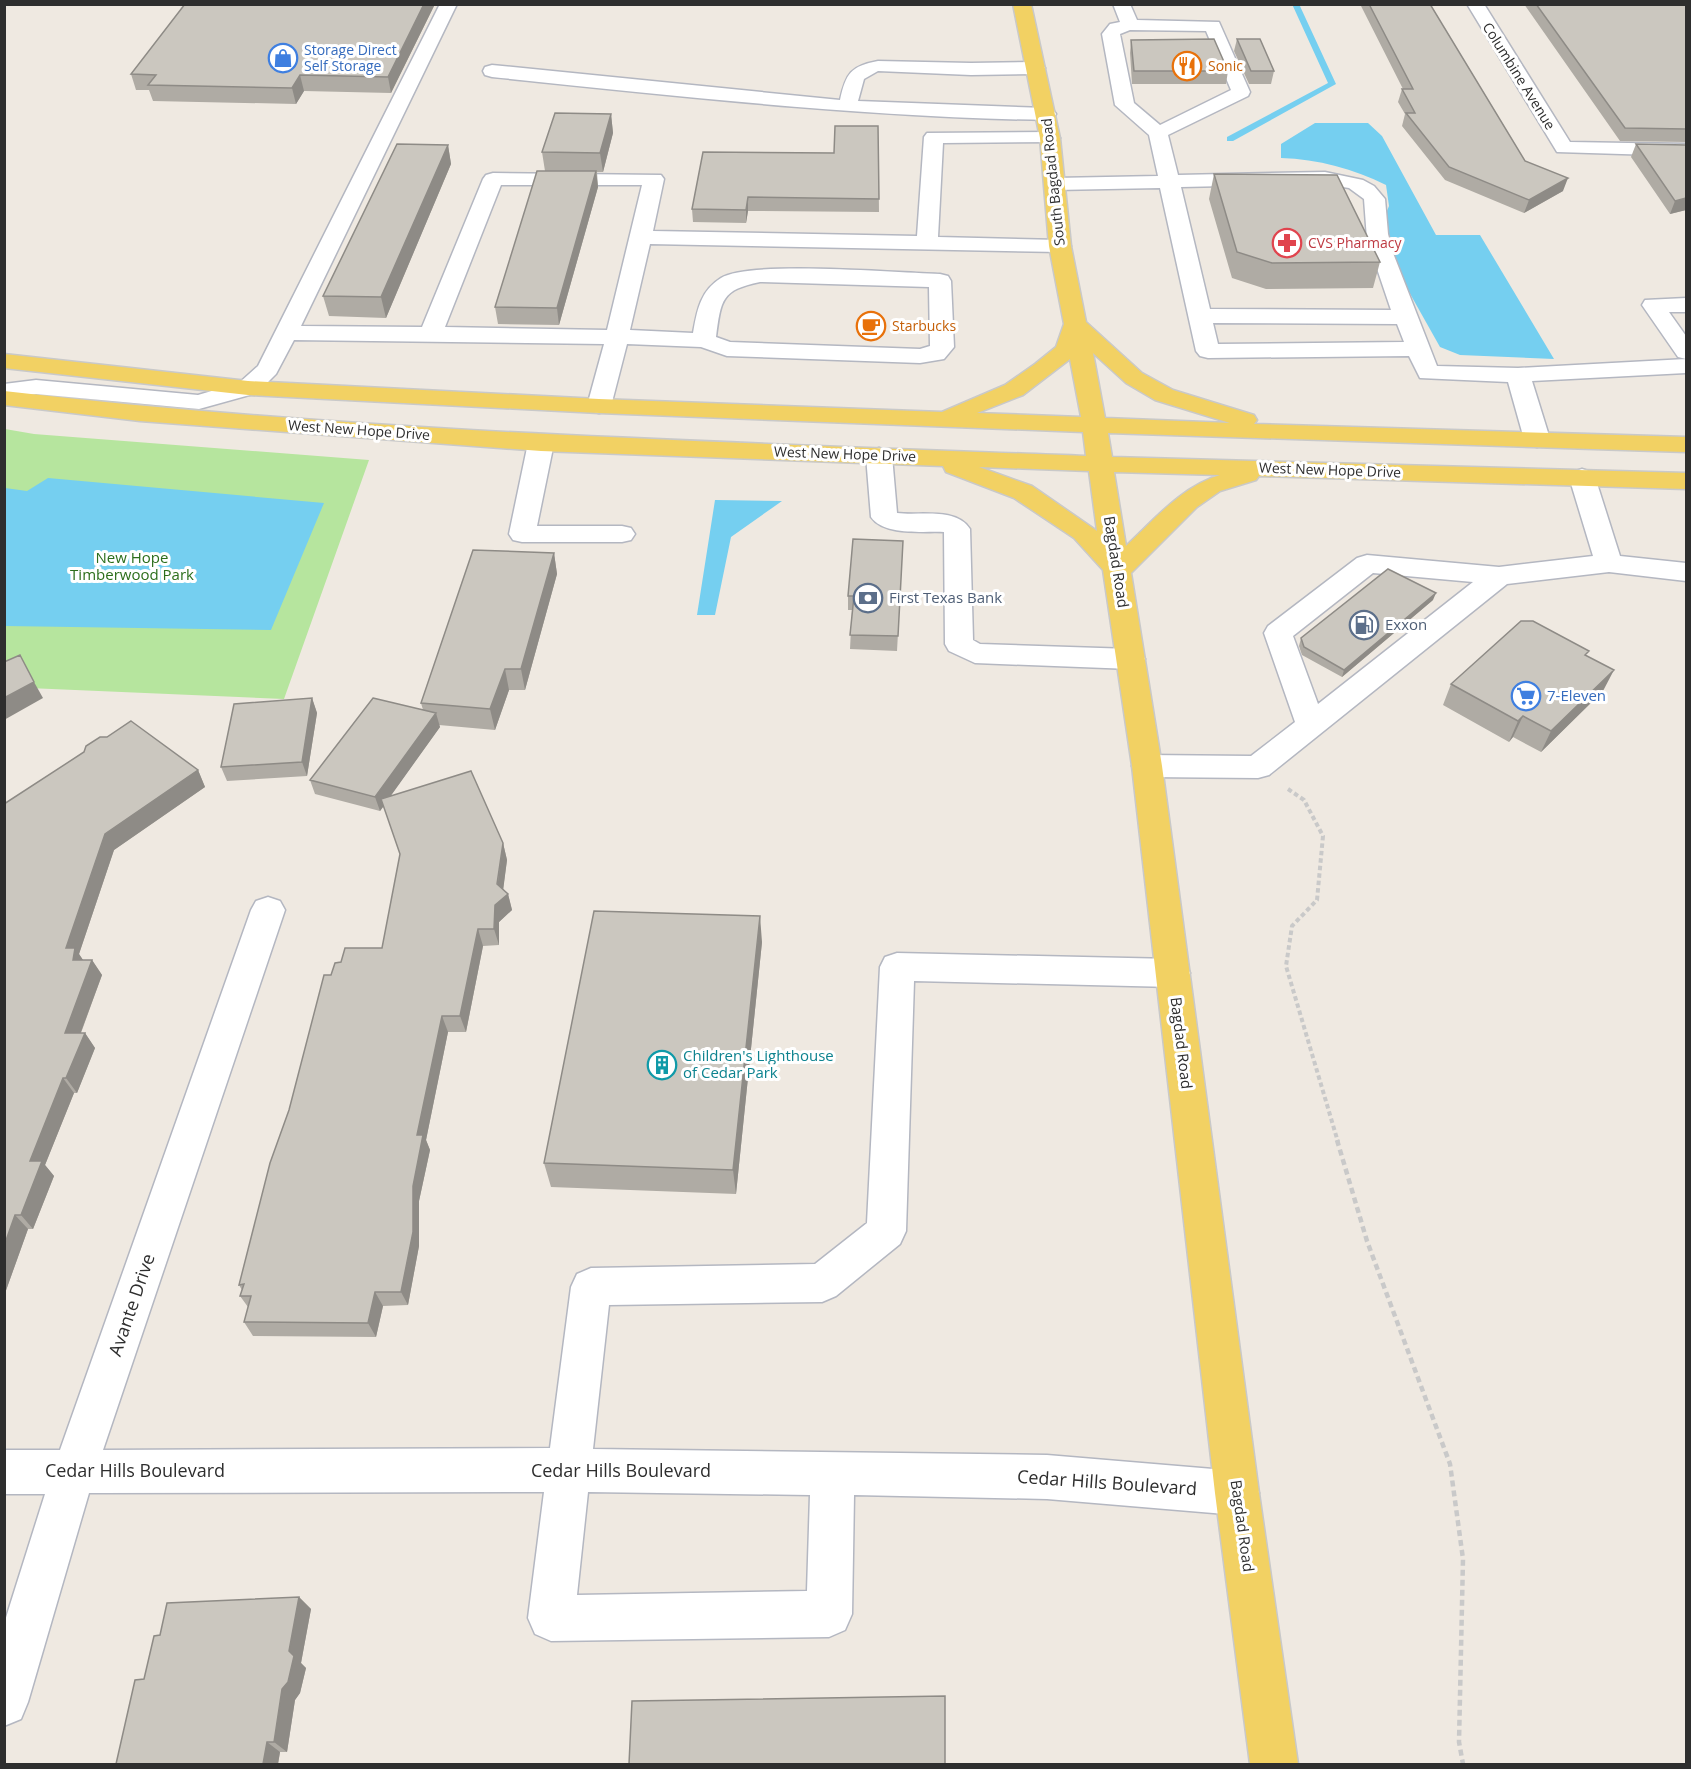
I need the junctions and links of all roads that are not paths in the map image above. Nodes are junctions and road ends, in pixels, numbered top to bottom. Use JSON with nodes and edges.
{"nodes":[{"id":1,"x":449,"y":4,"type":"edge"},
{"id":2,"x":1022,"y":4,"type":"edge"},
{"id":3,"x":1121,"y":4,"type":"edge"},
{"id":4,"x":1475,"y":4,"type":"edge"},
{"id":5,"x":1130,"y":25,"type":"junction"},
{"id":6,"x":1036,"y":68,"type":"junction"},
{"id":7,"x":492,"y":71,"type":"dead end"},
{"id":8,"x":848,"y":105,"type":"junction"},
{"id":9,"x":1046,"y":114,"type":"junction"},
{"id":10,"x":1158,"y":133,"type":"junction"},
{"id":11,"x":1050,"y":138,"type":"junction"},
{"id":12,"x":1686,"y":150,"type":"edge"},
{"id":13,"x":1169,"y":181,"type":"junction"},
{"id":14,"x":1056,"y":190,"type":"junction"},
{"id":15,"x":642,"y":237,"type":"junction"},
{"id":16,"x":862,"y":241,"type":"junction"},
{"id":17,"x":927,"y":243,"type":"junction"},
{"id":18,"x":1060,"y":246,"type":"junction"},
{"id":19,"x":858,"y":278,"type":"junction"},
{"id":20,"x":1686,"y":305,"type":"edge"},
{"id":21,"x":1200,"y":316,"type":"junction"},
{"id":22,"x":1406,"y":317,"type":"junction"},
{"id":23,"x":1075,"y":324,"type":"junction"},
{"id":24,"x":285,"y":333,"type":"junction"},
{"id":25,"x":431,"y":334,"type":"junction"},
{"id":26,"x":617,"y":337,"type":"junction"},
{"id":27,"x":704,"y":340,"type":"junction"},
{"id":28,"x":1418,"y":349,"type":"junction"},
{"id":29,"x":1686,"y":352,"type":"edge"},
{"id":30,"x":4,"y":361,"type":"edge"},
{"id":31,"x":1686,"y":366,"type":"edge"},
{"id":32,"x":1518,"y":375,"type":"junction"},
{"id":33,"x":248,"y":388,"type":"junction"},
{"id":34,"x":4,"y":391,"type":"edge"},
{"id":35,"x":4,"y":398,"type":"edge"},
{"id":36,"x":599,"y":406,"type":"junction"},
{"id":37,"x":942,"y":419,"type":"junction"},
{"id":38,"x":1094,"y":426,"type":"junction"},
{"id":39,"x":1288,"y":433,"type":"junction"},
{"id":40,"x":1537,"y":439,"type":"junction"},
{"id":41,"x":541,"y":444,"type":"junction"},
{"id":42,"x":1686,"y":444,"type":"edge"},
{"id":43,"x":879,"y":456,"type":"junction"},
{"id":44,"x":928,"y":457,"type":"junction"},
{"id":45,"x":1686,"y":462,"type":"edge"},
{"id":46,"x":1099,"y":464,"type":"junction"},
{"id":47,"x":1269,"y":468,"type":"junction"},
{"id":48,"x":1582,"y":477,"type":"junction"},
{"id":49,"x":1686,"y":481,"type":"edge"},
{"id":50,"x":622,"y":534,"type":"dead end"},
{"id":51,"x":1609,"y":563,"type":"junction"},
{"id":52,"x":1118,"y":570,"type":"junction"},
{"id":53,"x":1686,"y":572,"type":"edge"},
{"id":54,"x":1499,"y":576,"type":"junction"},
{"id":55,"x":1131,"y":659,"type":"junction"},
{"id":56,"x":1311,"y":726,"type":"junction"},
{"id":57,"x":1147,"y":766,"type":"junction"},
{"id":58,"x":268,"y":910,"type":"dead end"},
{"id":59,"x":1173,"y":973,"type":"junction"},
{"id":60,"x":569,"y":1470,"type":"junction"},
{"id":61,"x":4,"y":1472,"type":"edge"},
{"id":62,"x":74,"y":1472,"type":"junction"},
{"id":63,"x":833,"y":1473,"type":"junction"},
{"id":64,"x":1237,"y":1493,"type":"junction"},
{"id":65,"x":4,"y":1702,"type":"edge"},
{"id":66,"x":1274,"y":1764,"type":"edge"}],
"edges":[{"from":1,"to":24,"type":"street"},
{"from":2,"to":6,"type":"main road","name":"South Bagdad Road"},
{"from":3,"to":5,"type":"street"},
{"from":4,"to":12,"type":"street","name":"Columbine Avenue"},
{"from":5,"to":10,"type":"street"},
{"from":5,"to":10,"type":"street"},
{"from":6,"to":8,"type":"street"},
{"from":6,"to":9,"type":"main road","name":"South Bagdad Road"},
{"from":7,"to":8,"type":"street"},
{"from":8,"to":9,"type":"street"},
{"from":9,"to":11,"type":"main road","name":"South Bagdad Road"},
{"from":10,"to":13,"type":"street"},
{"from":11,"to":14,"type":"main road","name":"South Bagdad Road"},
{"from":11,"to":17,"type":"street"},
{"from":13,"to":14,"type":"street"},
{"from":13,"to":21,"type":"street"},
{"from":13,"to":22,"type":"street"},
{"from":14,"to":18,"type":"main road","name":"South Bagdad Road"},
{"from":15,"to":16,"type":"street"},
{"from":15,"to":25,"type":"street"},
{"from":15,"to":26,"type":"street"},
{"from":16,"to":17,"type":"street"},
{"from":16,"to":19,"type":"street"},
{"from":17,"to":18,"type":"street"},
{"from":18,"to":23,"type":"main road","name":"South Bagdad Road"},
{"from":19,"to":27,"type":"street"},
{"from":19,"to":27,"type":"street"},
{"from":20,"to":29,"type":"street"},
{"from":21,"to":22,"type":"street"},
{"from":21,"to":28,"type":"street"},
{"from":22,"to":28,"type":"street"},
{"from":23,"to":37,"type":"main road"},
{"from":23,"to":38,"type":"main road","name":"Bagdad Road"},
{"from":23,"to":39,"type":"main road"},
{"from":24,"to":25,"type":"street"},
{"from":24,"to":33,"type":"street"},
{"from":25,"to":26,"type":"street"},
{"from":26,"to":27,"type":"street"},
{"from":26,"to":36,"type":"street"},
{"from":28,"to":32,"type":"street"},
{"from":30,"to":33,"type":"main road"},
{"from":31,"to":32,"type":"street"},
{"from":32,"to":40,"type":"street"},
{"from":33,"to":34,"type":"street"},
{"from":33,"to":36,"type":"main road"},
{"from":35,"to":41,"type":"main road","name":"West New Hope Drive"},
{"from":36,"to":37,"type":"main road"},
{"from":37,"to":38,"type":"main road"},
{"from":38,"to":39,"type":"main road"},
{"from":38,"to":46,"type":"main road","name":"Bagdad Road"},
{"from":39,"to":40,"type":"main road"},
{"from":40,"to":42,"type":"main road"},
{"from":41,"to":43,"type":"main road","name":"West New Hope Drive"},
{"from":41,"to":50,"type":"street"},
{"from":43,"to":44,"type":"main road","name":"West New Hope Drive"},
{"from":43,"to":55,"type":"street"},
{"from":44,"to":46,"type":"main road","name":"West New Hope Drive"},
{"from":44,"to":52,"type":"main road"},
{"from":45,"to":48,"type":"main road"},
{"from":46,"to":47,"type":"main road","name":"West New Hope Drive"},
{"from":46,"to":52,"type":"main road","name":"Bagdad Road"},
{"from":47,"to":48,"type":"main road","name":"West New Hope Drive"},
{"from":47,"to":52,"type":"main road"},
{"from":48,"to":49,"type":"main road","name":"West New Hope Drive"},
{"from":48,"to":51,"type":"street"},
{"from":51,"to":53,"type":"street"},
{"from":51,"to":54,"type":"street"},
{"from":52,"to":55,"type":"main road","name":"Bagdad Road"},
{"from":54,"to":56,"type":"street"},
{"from":54,"to":56,"type":"street"},
{"from":55,"to":57,"type":"main road","name":"Bagdad Road"},
{"from":56,"to":57,"type":"street"},
{"from":57,"to":59,"type":"main road","name":"Bagdad Road"},
{"from":58,"to":62,"type":"street","name":"Avante Drive"},
{"from":59,"to":60,"type":"street"},
{"from":59,"to":64,"type":"main road","name":"Bagdad Road"},
{"from":60,"to":62,"type":"street","name":"Cedar Hills Boulevard"},
{"from":60,"to":63,"type":"street","name":"Cedar Hills Boulevard"},
{"from":60,"to":63,"type":"street"},
{"from":61,"to":62,"type":"street","name":"Cedar Hills Boulevard"},
{"from":62,"to":65,"type":"street","name":"Avante Drive"},
{"from":63,"to":64,"type":"street","name":"Cedar Hills Boulevard"},
{"from":64,"to":66,"type":"main road","name":"Bagdad Road"}]}
